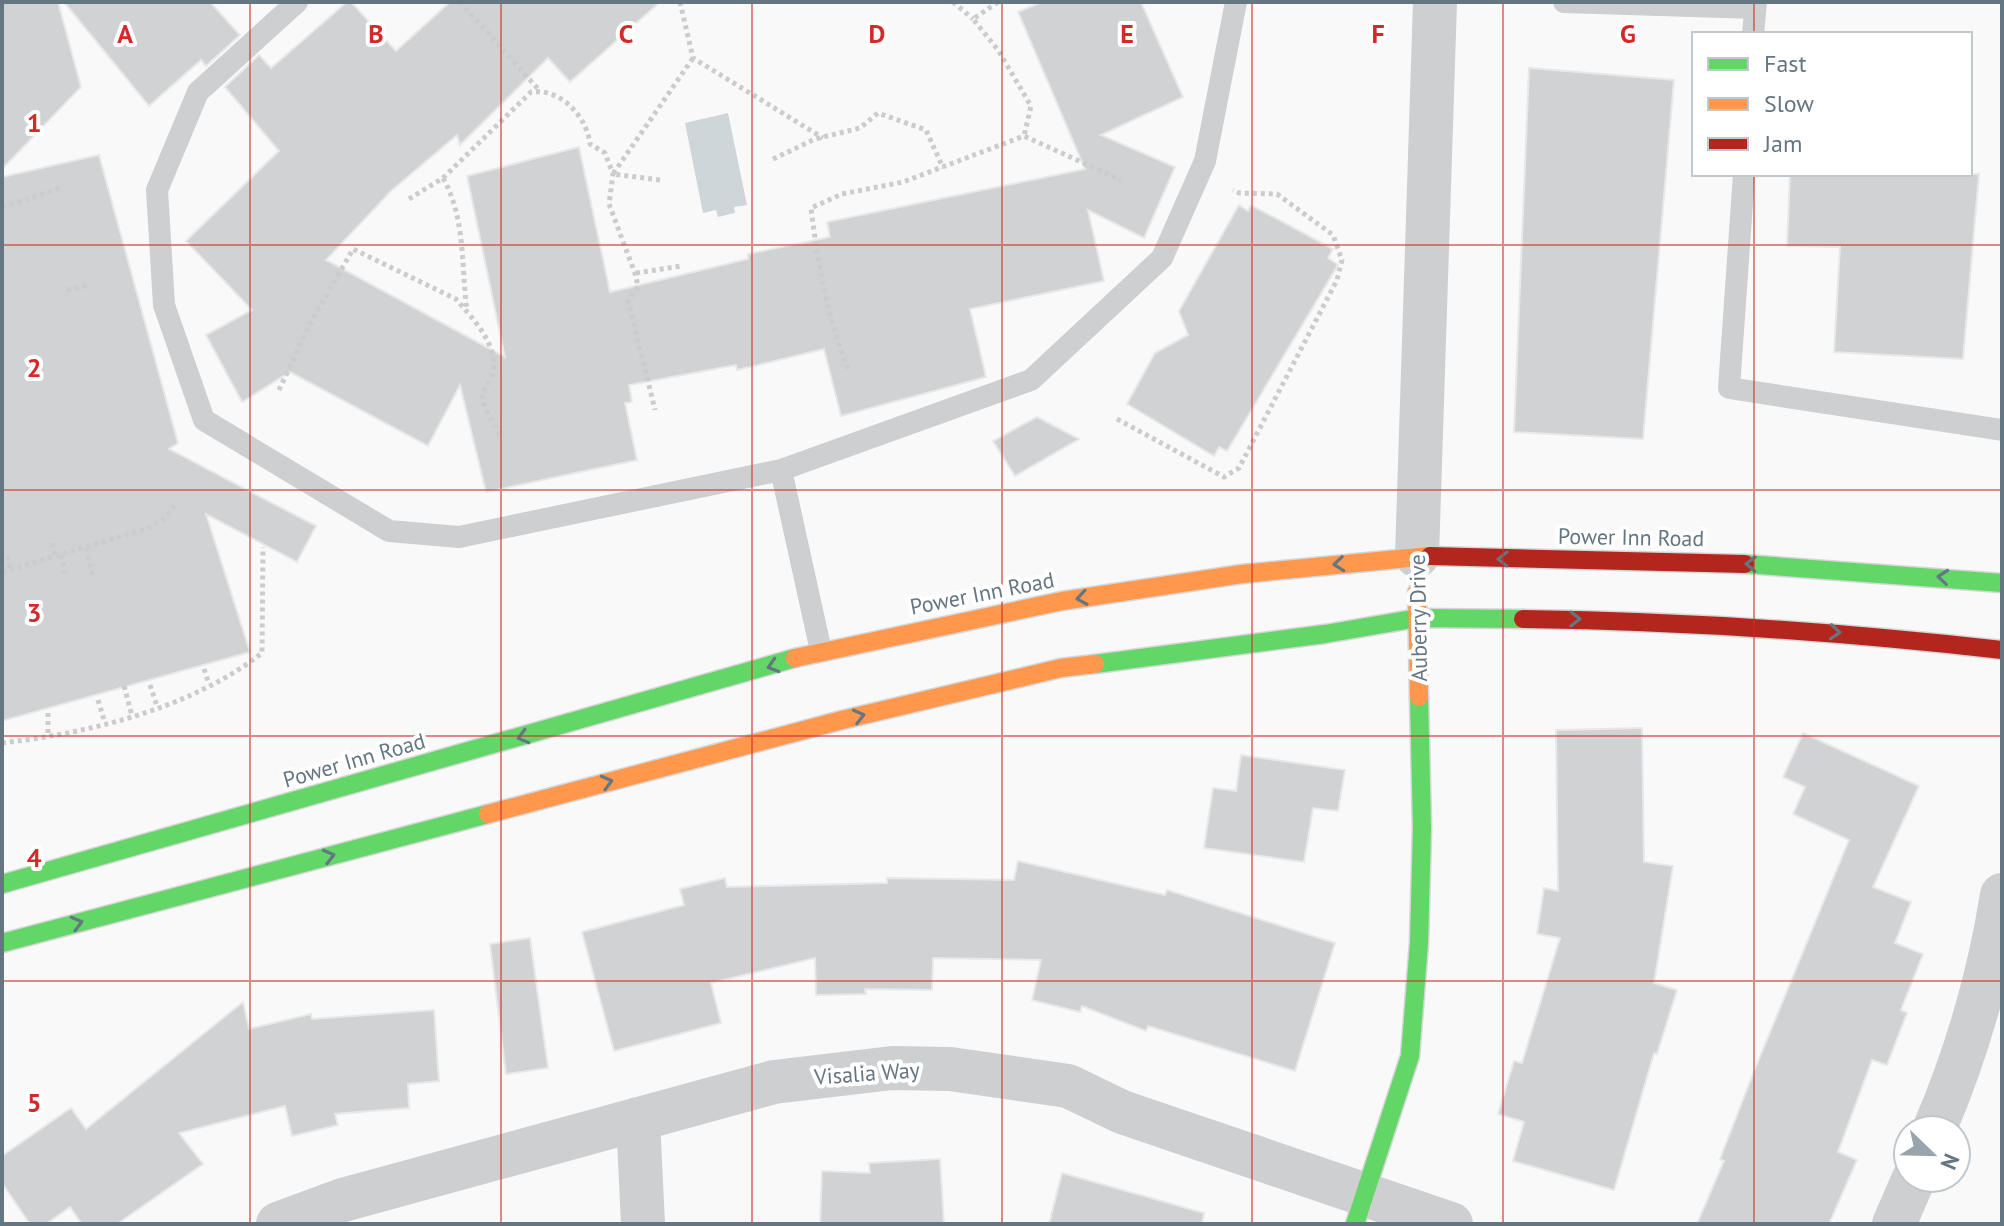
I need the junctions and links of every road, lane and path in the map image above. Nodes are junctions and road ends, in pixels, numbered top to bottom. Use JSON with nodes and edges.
{"nodes":[{"id":1,"x":297,"y":2,"type":"edge"},
{"id":2,"x":460,"y":2,"type":"edge"},
{"id":3,"x":680,"y":2,"type":"edge"},
{"id":4,"x":953,"y":2,"type":"edge"},
{"id":5,"x":998,"y":2,"type":"edge"},
{"id":6,"x":1236,"y":2,"type":"edge"},
{"id":7,"x":1435,"y":2,"type":"edge"},
{"id":8,"x":1564,"y":2,"type":"edge"},
{"id":9,"x":1755,"y":5,"type":"edge"},
{"id":10,"x":973,"y":20,"type":"junction"},
{"id":11,"x":1753,"y":32,"type":"edge"},
{"id":12,"x":693,"y":58,"type":"junction"},
{"id":13,"x":539,"y":91,"type":"junction"},
{"id":14,"x":1024,"y":136,"type":"junction"},
{"id":15,"x":823,"y":138,"type":"junction"},
{"id":16,"x":773,"y":159,"type":"dead end"},
{"id":17,"x":943,"y":168,"type":"junction"},
{"id":18,"x":613,"y":174,"type":"junction"},
{"id":19,"x":1744,"y":176,"type":"edge"},
{"id":20,"x":443,"y":178,"type":"junction"},
{"id":21,"x":660,"y":180,"type":"dead end"},
{"id":22,"x":1121,"y":180,"type":"dead end"},
{"id":23,"x":61,"y":188,"type":"dead end"},
{"id":24,"x":1233,"y":190,"type":"dead end"},
{"id":25,"x":409,"y":199,"type":"dead end"},
{"id":26,"x":2,"y":207,"type":"edge"},
{"id":27,"x":681,"y":266,"type":"dead end"},
{"id":28,"x":636,"y":273,"type":"junction"},
{"id":29,"x":90,"y":285,"type":"dead end"},
{"id":30,"x":67,"y":290,"type":"dead end"},
{"id":31,"x":467,"y":312,"type":"junction"},
{"id":32,"x":848,"y":369,"type":"dead end"},
{"id":33,"x":279,"y":390,"type":"dead end"},
{"id":34,"x":655,"y":410,"type":"dead end"},
{"id":35,"x":1117,"y":419,"type":"dead end"},
{"id":36,"x":2002,"y":430,"type":"edge"},
{"id":37,"x":500,"y":436,"type":"dead end"},
{"id":38,"x":781,"y":470,"type":"junction"},
{"id":39,"x":177,"y":502,"type":"dead end"},
{"id":40,"x":52,"y":543,"type":"dead end"},
{"id":41,"x":263,"y":547,"type":"dead end"},
{"id":42,"x":86,"y":548,"type":"junction"},
{"id":43,"x":8,"y":556,"type":"dead end"},
{"id":44,"x":58,"y":556,"type":"junction"},
{"id":45,"x":1417,"y":556,"type":"junction"},
{"id":46,"x":10,"y":569,"type":"junction"},
{"id":47,"x":2,"y":572,"type":"edge"},
{"id":48,"x":92,"y":575,"type":"dead end"},
{"id":49,"x":66,"y":577,"type":"dead end"},
{"id":50,"x":2002,"y":583,"type":"edge"},
{"id":51,"x":1418,"y":618,"type":"junction"},
{"id":52,"x":2002,"y":650,"type":"edge"},
{"id":53,"x":821,"y":651,"type":"junction"},
{"id":54,"x":204,"y":669,"type":"dead end"},
{"id":55,"x":209,"y":684,"type":"junction"},
{"id":56,"x":150,"y":685,"type":"dead end"},
{"id":57,"x":124,"y":686,"type":"dead end"},
{"id":58,"x":98,"y":700,"type":"dead end"},
{"id":59,"x":157,"y":706,"type":"junction"},
{"id":60,"x":48,"y":713,"type":"dead end"},
{"id":61,"x":132,"y":716,"type":"junction"},
{"id":62,"x":105,"y":723,"type":"junction"},
{"id":63,"x":48,"y":737,"type":"junction"},
{"id":64,"x":2,"y":743,"type":"edge"},
{"id":65,"x":2,"y":884,"type":"edge"},
{"id":66,"x":2002,"y":895,"type":"edge"},
{"id":67,"x":2,"y":943,"type":"edge"},
{"id":68,"x":1940,"y":1114,"type":"edge"},
{"id":69,"x":638,"y":1119,"type":"junction"},
{"id":70,"x":1907,"y":1194,"type":"edge"},
{"id":71,"x":1361,"y":1210,"type":"edge"},
{"id":72,"x":278,"y":1224,"type":"edge"},
{"id":73,"x":643,"y":1224,"type":"edge"},
{"id":74,"x":1451,"y":1224,"type":"edge"},
{"id":75,"x":1894,"y":1224,"type":"edge"}],
"edges":[{"from":1,"to":38,"type":"lane"},
{"from":2,"to":13,"type":"path"},
{"from":3,"to":12,"type":"path"},
{"from":4,"to":10,"type":"path"},
{"from":5,"to":10,"type":"path"},
{"from":6,"to":38,"type":"lane"},
{"from":7,"to":45,"type":"street","name":"Auberry Drive"},
{"from":8,"to":9,"type":"lane"},
{"from":9,"to":11,"type":"lane"},
{"from":10,"to":14,"type":"path"},
{"from":12,"to":15,"type":"path"},
{"from":12,"to":18,"type":"path"},
{"from":13,"to":18,"type":"path"},
{"from":13,"to":20,"type":"path"},
{"from":14,"to":17,"type":"path"},
{"from":14,"to":22,"type":"path"},
{"from":15,"to":16,"type":"path"},
{"from":15,"to":17,"type":"path"},
{"from":17,"to":32,"type":"path"},
{"from":18,"to":21,"type":"path"},
{"from":18,"to":28,"type":"path"},
{"from":19,"to":36,"type":"lane"},
{"from":20,"to":25,"type":"path"},
{"from":20,"to":31,"type":"path"},
{"from":23,"to":26,"type":"path"},
{"from":24,"to":35,"type":"path"},
{"from":27,"to":28,"type":"path"},
{"from":28,"to":34,"type":"path"},
{"from":29,"to":30,"type":"path"},
{"from":31,"to":33,"type":"path"},
{"from":31,"to":37,"type":"path"},
{"from":38,"to":53,"type":"lane"},
{"from":39,"to":42,"type":"path"},
{"from":40,"to":44,"type":"path"},
{"from":41,"to":55,"type":"path"},
{"from":42,"to":44,"type":"path"},
{"from":42,"to":48,"type":"path"},
{"from":43,"to":46,"type":"path"},
{"from":44,"to":46,"type":"path"},
{"from":44,"to":49,"type":"path"},
{"from":50,"to":45,"type":"main road","name":"Power Inn Road","one_way":true},
{"from":45,"to":51,"type":"main road","name":"Auberry Drive"},
{"from":45,"to":53,"type":"main road","name":"Power Inn Road","one_way":true},
{"from":46,"to":47,"type":"path"},
{"from":51,"to":52,"type":"main road","one_way":true},
{"from":67,"to":51,"type":"main road","one_way":true},
{"from":51,"to":71,"type":"main road","name":"Auberry Drive"},
{"from":53,"to":65,"type":"main road","name":"Power Inn Road","one_way":true},
{"from":54,"to":55,"type":"path"},
{"from":55,"to":59,"type":"path"},
{"from":56,"to":59,"type":"path"},
{"from":57,"to":61,"type":"path"},
{"from":58,"to":62,"type":"path"},
{"from":59,"to":61,"type":"path"},
{"from":60,"to":63,"type":"path"},
{"from":61,"to":62,"type":"path"},
{"from":62,"to":63,"type":"path"},
{"from":63,"to":64,"type":"path"},
{"from":66,"to":68,"type":"street"},
{"from":69,"to":71,"type":"street","name":"Visalia Way"},
{"from":69,"to":72,"type":"street","name":"Visalia Way"},
{"from":69,"to":73,"type":"street"},
{"from":70,"to":75,"type":"street"},
{"from":71,"to":74,"type":"street","name":"Visalia Way"}]}
